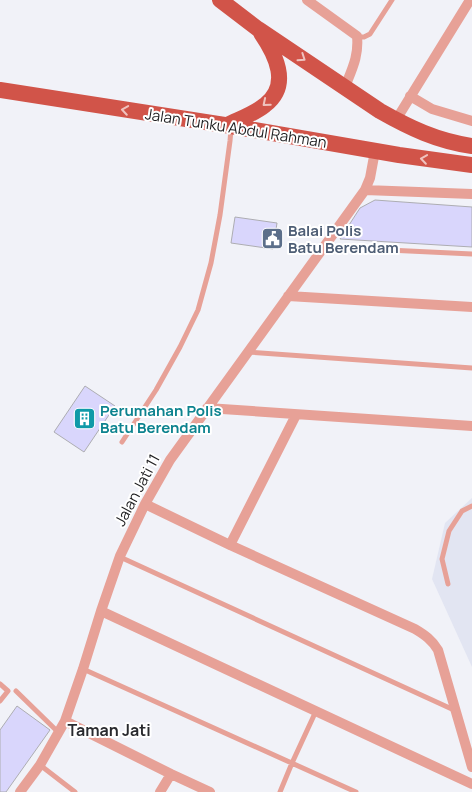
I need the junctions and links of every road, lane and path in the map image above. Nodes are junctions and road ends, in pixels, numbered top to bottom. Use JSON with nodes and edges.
{"nodes":[{"id":1,"x":220,"y":0,"type":"edge"},
{"id":2,"x":308,"y":0,"type":"edge"},
{"id":3,"x":392,"y":0,"type":"edge"},
{"id":4,"x":471,"y":1,"type":"edge"},
{"id":5,"x":258,"y":29,"type":"junction"},
{"id":6,"x":357,"y":36,"type":"junction"},
{"id":7,"x":345,"y":87,"type":"junction"},
{"id":8,"x":0,"y":90,"type":"edge"},
{"id":9,"x":410,"y":96,"type":"junction"},
{"id":10,"x":396,"y":120,"type":"junction"},
{"id":11,"x":472,"y":121,"type":"edge"},
{"id":12,"x":229,"y":125,"type":"junction"},
{"id":13,"x":472,"y":146,"type":"edge"},
{"id":14,"x":375,"y":151,"type":"junction"},
{"id":15,"x":472,"y":165,"type":"edge"},
{"id":16,"x":364,"y":190,"type":"junction"},
{"id":17,"x":472,"y":194,"type":"edge"},
{"id":18,"x":324,"y":246,"type":"junction"},
{"id":19,"x":472,"y":254,"type":"edge"},
{"id":20,"x":288,"y":296,"type":"junction"},
{"id":21,"x":472,"y":308,"type":"edge"},
{"id":22,"x":248,"y":352,"type":"junction"},
{"id":23,"x":472,"y":368,"type":"edge"},
{"id":24,"x":208,"y":408,"type":"junction"},
{"id":25,"x":296,"y":414,"type":"junction"},
{"id":26,"x":472,"y":426,"type":"edge"},
{"id":27,"x":122,"y":442,"type":"dead end"},
{"id":28,"x":145,"y":504,"type":"junction"},
{"id":29,"x":472,"y":506,"type":"edge"},
{"id":30,"x":230,"y":545,"type":"junction"},
{"id":31,"x":120,"y":556,"type":"junction"},
{"id":32,"x":448,"y":584,"type":"dead end"},
{"id":33,"x":101,"y":611,"type":"junction"},
{"id":34,"x":83,"y":669,"type":"junction"},
{"id":35,"x":0,"y":684,"type":"edge"},
{"id":36,"x":16,"y":691,"type":"dead end"},
{"id":37,"x":0,"y":701,"type":"edge"},
{"id":38,"x":316,"y":710,"type":"junction"},
{"id":39,"x":454,"y":710,"type":"junction"},
{"id":40,"x":65,"y":721,"type":"junction"},
{"id":41,"x":59,"y":732,"type":"junction"},
{"id":42,"x":292,"y":763,"type":"junction"},
{"id":43,"x":40,"y":765,"type":"junction"},
{"id":44,"x":472,"y":767,"type":"edge"},
{"id":45,"x":171,"y":774,"type":"junction"},
{"id":46,"x":472,"y":784,"type":"edge"},
{"id":47,"x":20,"y":792,"type":"edge"},
{"id":48,"x":76,"y":792,"type":"edge"},
{"id":49,"x":160,"y":792,"type":"edge"},
{"id":50,"x":210,"y":792,"type":"edge"},
{"id":51,"x":280,"y":792,"type":"edge"},
{"id":52,"x":356,"y":792,"type":"edge"}],
"edges":[{"from":1,"to":5,"type":"main road"},
{"from":2,"to":6,"type":"street"},
{"from":3,"to":6,"type":"lane"},
{"from":4,"to":9,"type":"street"},
{"from":5,"to":7,"type":"main road","one_way":true},
{"from":5,"to":12,"type":"main road","one_way":true},
{"from":6,"to":7,"type":"street"},
{"from":7,"to":10,"type":"main road"},
{"from":12,"to":8,"type":"main road","name":"Jalan Tunku Abdul Rahman","one_way":true},
{"from":9,"to":10,"type":"street"},
{"from":9,"to":11,"type":"street"},
{"from":10,"to":13,"type":"main road"},
{"from":12,"to":14,"type":"main road","name":"Jalan Tunku Abdul Rahman"},
{"from":12,"to":27,"type":"lane"},
{"from":15,"to":14,"type":"main road","name":"Jalan Tunku Abdul Rahman","one_way":true},
{"from":14,"to":16,"type":"street","name":"Jalan Jati 11"},
{"from":16,"to":17,"type":"street"},
{"from":16,"to":18,"type":"street","name":"Jalan Jati 11"},
{"from":18,"to":19,"type":"lane"},
{"from":18,"to":20,"type":"street","name":"Jalan Jati 11"},
{"from":20,"to":21,"type":"street"},
{"from":20,"to":22,"type":"street","name":"Jalan Jati 11"},
{"from":22,"to":23,"type":"lane"},
{"from":22,"to":24,"type":"street","name":"Jalan Jati 11"},
{"from":24,"to":25,"type":"street"},
{"from":24,"to":28,"type":"street","name":"Jalan Jati 11"},
{"from":25,"to":26,"type":"street"},
{"from":25,"to":30,"type":"street"},
{"from":28,"to":30,"type":"street"},
{"from":28,"to":31,"type":"street","name":"Jalan Jati 11"},
{"from":29,"to":32,"type":"lane"},
{"from":30,"to":39,"type":"street"},
{"from":31,"to":33,"type":"street","name":"Jalan Jati 11"},
{"from":31,"to":39,"type":"lane"},
{"from":33,"to":34,"type":"street","name":"Jalan Jati 11"},
{"from":33,"to":38,"type":"street"},
{"from":34,"to":40,"type":"street","name":"Jalan Jati 11"},
{"from":34,"to":42,"type":"lane"},
{"from":35,"to":37,"type":"lane"},
{"from":36,"to":41,"type":"lane"},
{"from":38,"to":42,"type":"lane"},
{"from":38,"to":46,"type":"street"},
{"from":39,"to":44,"type":"street"},
{"from":40,"to":41,"type":"street","name":"Jalan Jati 11"},
{"from":40,"to":45,"type":"street"},
{"from":41,"to":43,"type":"street","name":"Jalan Jati 11"},
{"from":42,"to":51,"type":"lane"},
{"from":42,"to":52,"type":"lane"},
{"from":43,"to":47,"type":"street","name":"Jalan Jati 11"},
{"from":43,"to":48,"type":"lane"},
{"from":45,"to":49,"type":"street"},
{"from":45,"to":50,"type":"street"}]}
